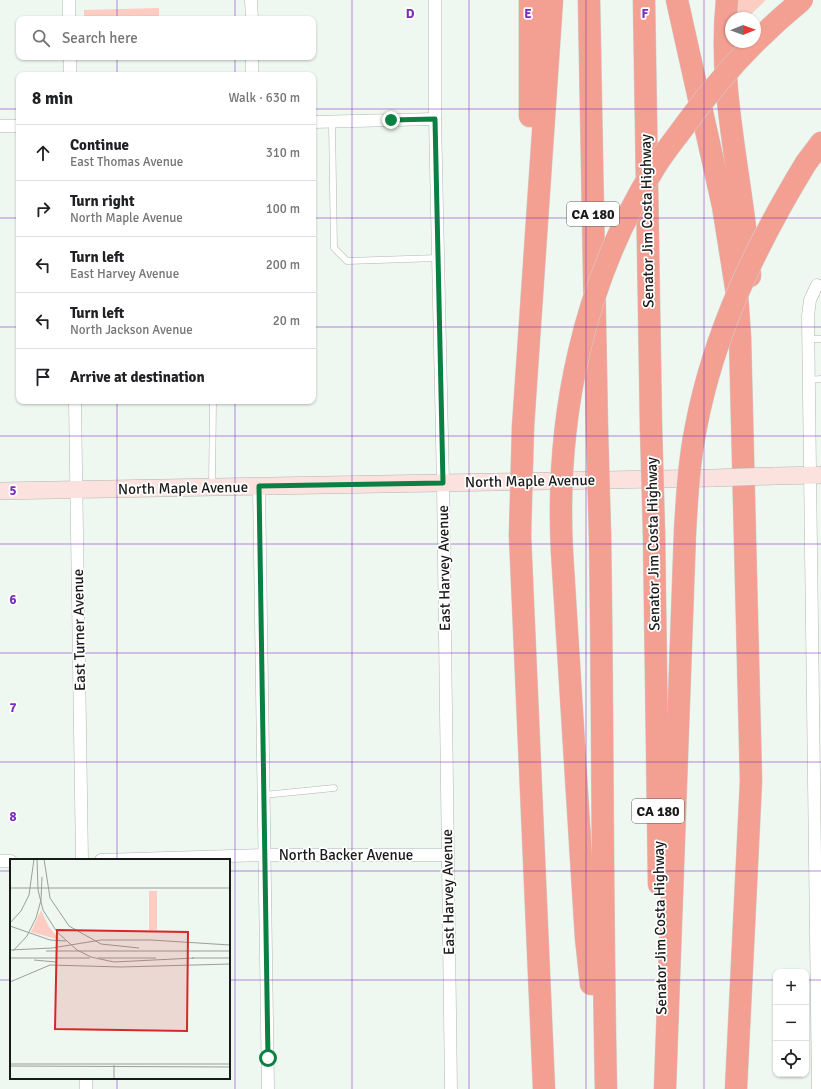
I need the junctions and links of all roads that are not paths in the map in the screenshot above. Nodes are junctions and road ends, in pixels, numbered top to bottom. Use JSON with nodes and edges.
{"nodes":[{"id":1,"x":69,"y":0,"type":"edge"},
{"id":2,"x":251,"y":0,"type":"edge"},
{"id":3,"x":435,"y":0,"type":"edge"},
{"id":4,"x":530,"y":0,"type":"edge"},
{"id":5,"x":552,"y":0,"type":"edge"},
{"id":6,"x":589,"y":0,"type":"edge"},
{"id":7,"x":644,"y":0,"type":"edge"},
{"id":8,"x":677,"y":0,"type":"edge"},
{"id":9,"x":727,"y":0,"type":"edge"},
{"id":10,"x":802,"y":0,"type":"edge"},
{"id":11,"x":69,"y":16,"type":"edge"},
{"id":12,"x":252,"y":16,"type":"edge"},
{"id":13,"x":70,"y":60,"type":"edge"},
{"id":14,"x":252,"y":60,"type":"edge"},
{"id":15,"x":70,"y":72,"type":"edge"},
{"id":16,"x":252,"y":72,"type":"edge"},
{"id":17,"x":435,"y":119,"type":"junction"},
{"id":18,"x":316,"y":122,"type":"edge"},
{"id":19,"x":332,"y":122,"type":"junction"},
{"id":20,"x":0,"y":126,"type":"edge"},
{"id":21,"x":16,"y":126,"type":"edge"},
{"id":22,"x":821,"y":143,"type":"edge"},
{"id":23,"x":438,"y":258,"type":"junction"},
{"id":24,"x":817,"y":284,"type":"dead end"},
{"id":25,"x":808,"y":339,"type":"junction"},
{"id":26,"x":821,"y":339,"type":"edge"},
{"id":27,"x":821,"y":379,"type":"edge"},
{"id":28,"x":808,"y":380,"type":"junction"},
{"id":29,"x":75,"y":404,"type":"edge"},
{"id":30,"x":213,"y":404,"type":"edge"},
{"id":31,"x":523,"y":427,"type":"junction"},
{"id":32,"x":816,"y":475,"type":"edge"},
{"id":33,"x":443,"y":483,"type":"junction"},
{"id":34,"x":259,"y":486,"type":"junction"},
{"id":35,"x":212,"y":487,"type":"junction"},
{"id":36,"x":77,"y":490,"type":"junction"},
{"id":37,"x":0,"y":491,"type":"edge"},
{"id":38,"x":746,"y":521,"type":"junction"},
{"id":39,"x":334,"y":788,"type":"dead end"},
{"id":40,"x":264,"y":795,"type":"junction"},
{"id":41,"x":817,"y":848,"type":"edge"},
{"id":42,"x":265,"y":855,"type":"junction"},
{"id":43,"x":447,"y":855,"type":"junction"},
{"id":44,"x":82,"y":859,"type":"edge"},
{"id":45,"x":134,"y":859,"type":"edge"},
{"id":46,"x":818,"y":907,"type":"edge"},
{"id":47,"x":818,"y":952,"type":"edge"},
{"id":48,"x":818,"y":987,"type":"edge"},
{"id":49,"x":742,"y":990,"type":"junction"},
{"id":50,"x":268,"y":1089,"type":"edge"},
{"id":51,"x":451,"y":1089,"type":"edge"},
{"id":52,"x":544,"y":1089,"type":"edge"},
{"id":53,"x":601,"y":1089,"type":"edge"},
{"id":54,"x":606,"y":1089,"type":"edge"},
{"id":55,"x":664,"y":1089,"type":"edge"},
{"id":56,"x":736,"y":1089,"type":"edge"},
{"id":57,"x":744,"y":1089,"type":"edge"},
{"id":58,"x":818,"y":1089,"type":"edge"}],
"edges":[{"from":1,"to":11,"type":"street"},
{"from":2,"to":12,"type":"street"},
{"from":3,"to":17,"type":"street","name":"East Harvey Avenue"},
{"from":4,"to":31,"type":"highway"},
{"from":5,"to":31,"type":"highway"},
{"from":6,"to":54,"type":"highway","number":"CA 180","bridge":true},
{"from":7,"to":55,"type":"highway","name":"Senator Jim Costa Highway","number":"CA 180","bridge":true},
{"from":8,"to":38,"type":"highway"},
{"from":9,"to":38,"type":"highway"},
{"from":10,"to":53,"type":"highway","bridge":true},
{"from":13,"to":15,"type":"street"},
{"from":14,"to":16,"type":"street"},
{"from":17,"to":19,"type":"street"},
{"from":17,"to":23,"type":"street","name":"East Harvey Avenue"},
{"from":18,"to":19,"type":"street"},
{"from":19,"to":23,"type":"lane"},
{"from":20,"to":21,"type":"street"},
{"from":22,"to":55,"type":"highway","bridge":true},
{"from":23,"to":33,"type":"street","name":"East Harvey Avenue"},
{"from":24,"to":25,"type":"street"},
{"from":25,"to":26,"type":"lane"},
{"from":25,"to":28,"type":"street"},
{"from":27,"to":28,"type":"lane"},
{"from":28,"to":32,"type":"street"},
{"from":29,"to":36,"type":"street","name":"East Turner Avenue"},
{"from":30,"to":35,"type":"lane"},
{"from":31,"to":52,"type":"highway","bridge":true},
{"from":32,"to":33,"type":"street","name":"North Maple Avenue","bridge":true},
{"from":32,"to":41,"type":"street"},
{"from":33,"to":34,"type":"street","name":"North Maple Avenue"},
{"from":33,"to":43,"type":"street","name":"East Harvey Avenue"},
{"from":34,"to":35,"type":"street","name":"North Maple Avenue"},
{"from":34,"to":40,"type":"street"},
{"from":35,"to":36,"type":"street","name":"North Maple Avenue"},
{"from":36,"to":37,"type":"street","name":"North Maple Avenue"},
{"from":36,"to":44,"type":"street","name":"East Turner Avenue"},
{"from":38,"to":49,"type":"highway"},
{"from":39,"to":40,"type":"lane"},
{"from":40,"to":42,"type":"street"},
{"from":41,"to":46,"type":"street"},
{"from":42,"to":43,"type":"street","name":"North Backer Avenue"},
{"from":42,"to":45,"type":"street","name":"North Backer Avenue"},
{"from":42,"to":50,"type":"street"},
{"from":43,"to":51,"type":"street","name":"East Harvey Avenue"},
{"from":46,"to":47,"type":"street"},
{"from":47,"to":48,"type":"street"},
{"from":48,"to":58,"type":"street"},
{"from":49,"to":56,"type":"highway"},
{"from":49,"to":57,"type":"highway"}]}
